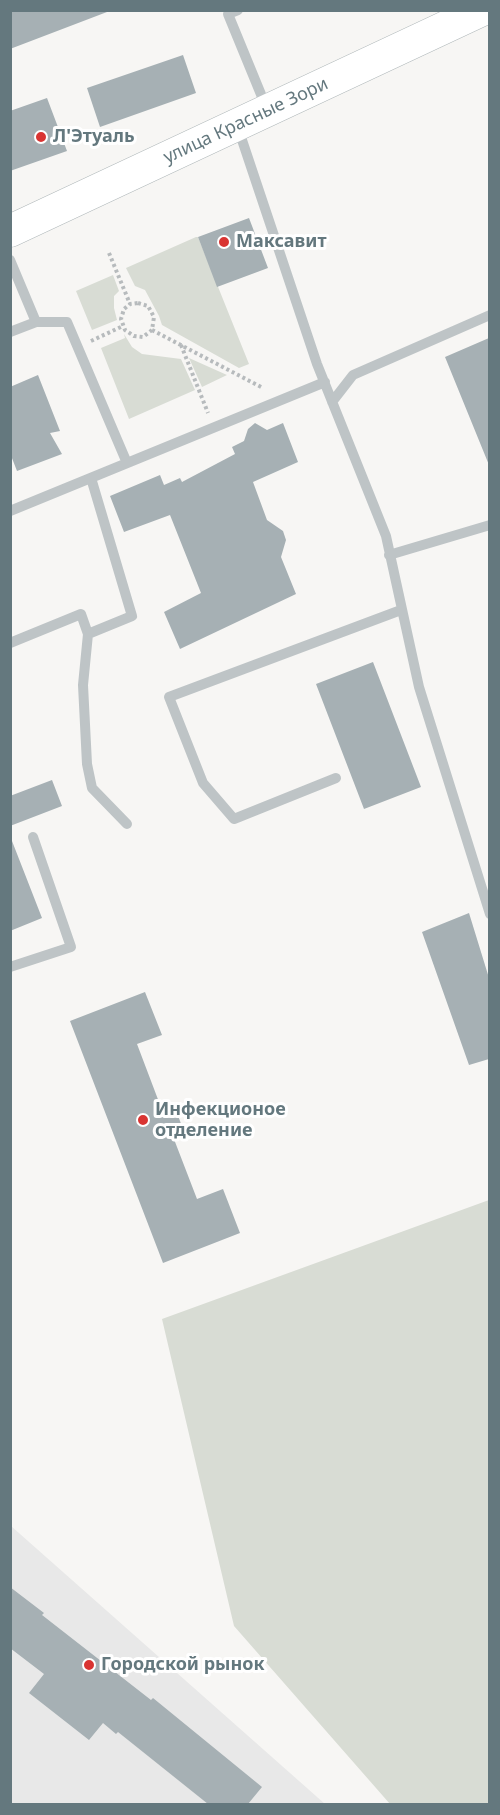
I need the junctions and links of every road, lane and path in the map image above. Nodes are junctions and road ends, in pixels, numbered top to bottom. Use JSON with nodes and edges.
{"nodes":[{"id":1,"x":482,"y":10,"type":"edge"},
{"id":2,"x":231,"y":12,"type":"edge"},
{"id":3,"x":268,"y":111,"type":"junction"},
{"id":4,"x":237,"y":125,"type":"junction"},
{"id":5,"x":10,"y":231,"type":"edge"},
{"id":6,"x":109,"y":253,"type":"dead end"},
{"id":7,"x":10,"y":260,"type":"edge"},
{"id":8,"x":130,"y":304,"type":"junction"},
{"id":9,"x":489,"y":315,"type":"edge"},
{"id":10,"x":36,"y":322,"type":"junction"},
{"id":11,"x":123,"y":326,"type":"junction"},
{"id":12,"x":152,"y":330,"type":"junction"},
{"id":13,"x":10,"y":332,"type":"edge"},
{"id":14,"x":180,"y":344,"type":"junction"},
{"id":15,"x":78,"y":347,"type":"junction"},
{"id":16,"x":325,"y":382,"type":"junction"},
{"id":17,"x":284,"y":399,"type":"junction"},
{"id":18,"x":332,"y":402,"type":"junction"},
{"id":19,"x":214,"y":428,"type":"junction"},
{"id":20,"x":127,"y":463,"type":"junction"},
{"id":21,"x":92,"y":478,"type":"junction"},
{"id":22,"x":10,"y":511,"type":"edge"},
{"id":23,"x":489,"y":525,"type":"edge"},
{"id":24,"x":389,"y":555,"type":"junction"},
{"id":25,"x":401,"y":610,"type":"junction"},
{"id":26,"x":88,"y":634,"type":"junction"},
{"id":27,"x":10,"y":643,"type":"edge"},
{"id":28,"x":336,"y":778,"type":"dead end"},
{"id":29,"x":127,"y":824,"type":"dead end"},
{"id":30,"x":33,"y":837,"type":"dead end"},
{"id":31,"x":489,"y":914,"type":"edge"},
{"id":32,"x":10,"y":968,"type":"edge"}],
"edges":[{"from":1,"to":3,"type":"main road","name":"улица Красные Зори"},
{"from":2,"to":3,"type":"lane"},
{"from":3,"to":4,"type":"main road","name":"улица Красные Зори"},
{"from":4,"to":5,"type":"main road","name":"улица Красные Зори"},
{"from":4,"to":16,"type":"lane"},
{"from":6,"to":8,"type":"path"},
{"from":7,"to":10,"type":"lane"},
{"from":8,"to":11,"type":"path"},
{"from":8,"to":12,"type":"path"},
{"from":9,"to":18,"type":"lane"},
{"from":10,"to":13,"type":"lane"},
{"from":10,"to":15,"type":"lane"},
{"from":11,"to":12,"type":"path"},
{"from":11,"to":15,"type":"path"},
{"from":12,"to":14,"type":"path"},
{"from":14,"to":17,"type":"path"},
{"from":14,"to":19,"type":"path"},
{"from":15,"to":20,"type":"lane"},
{"from":16,"to":17,"type":"lane"},
{"from":16,"to":18,"type":"lane"},
{"from":17,"to":19,"type":"lane"},
{"from":18,"to":24,"type":"lane"},
{"from":19,"to":20,"type":"lane"},
{"from":20,"to":21,"type":"lane"},
{"from":21,"to":22,"type":"lane"},
{"from":21,"to":26,"type":"lane"},
{"from":23,"to":24,"type":"lane"},
{"from":24,"to":25,"type":"lane"},
{"from":25,"to":28,"type":"lane"},
{"from":25,"to":31,"type":"lane"},
{"from":26,"to":27,"type":"lane"},
{"from":26,"to":29,"type":"lane"},
{"from":30,"to":32,"type":"lane"}]}
